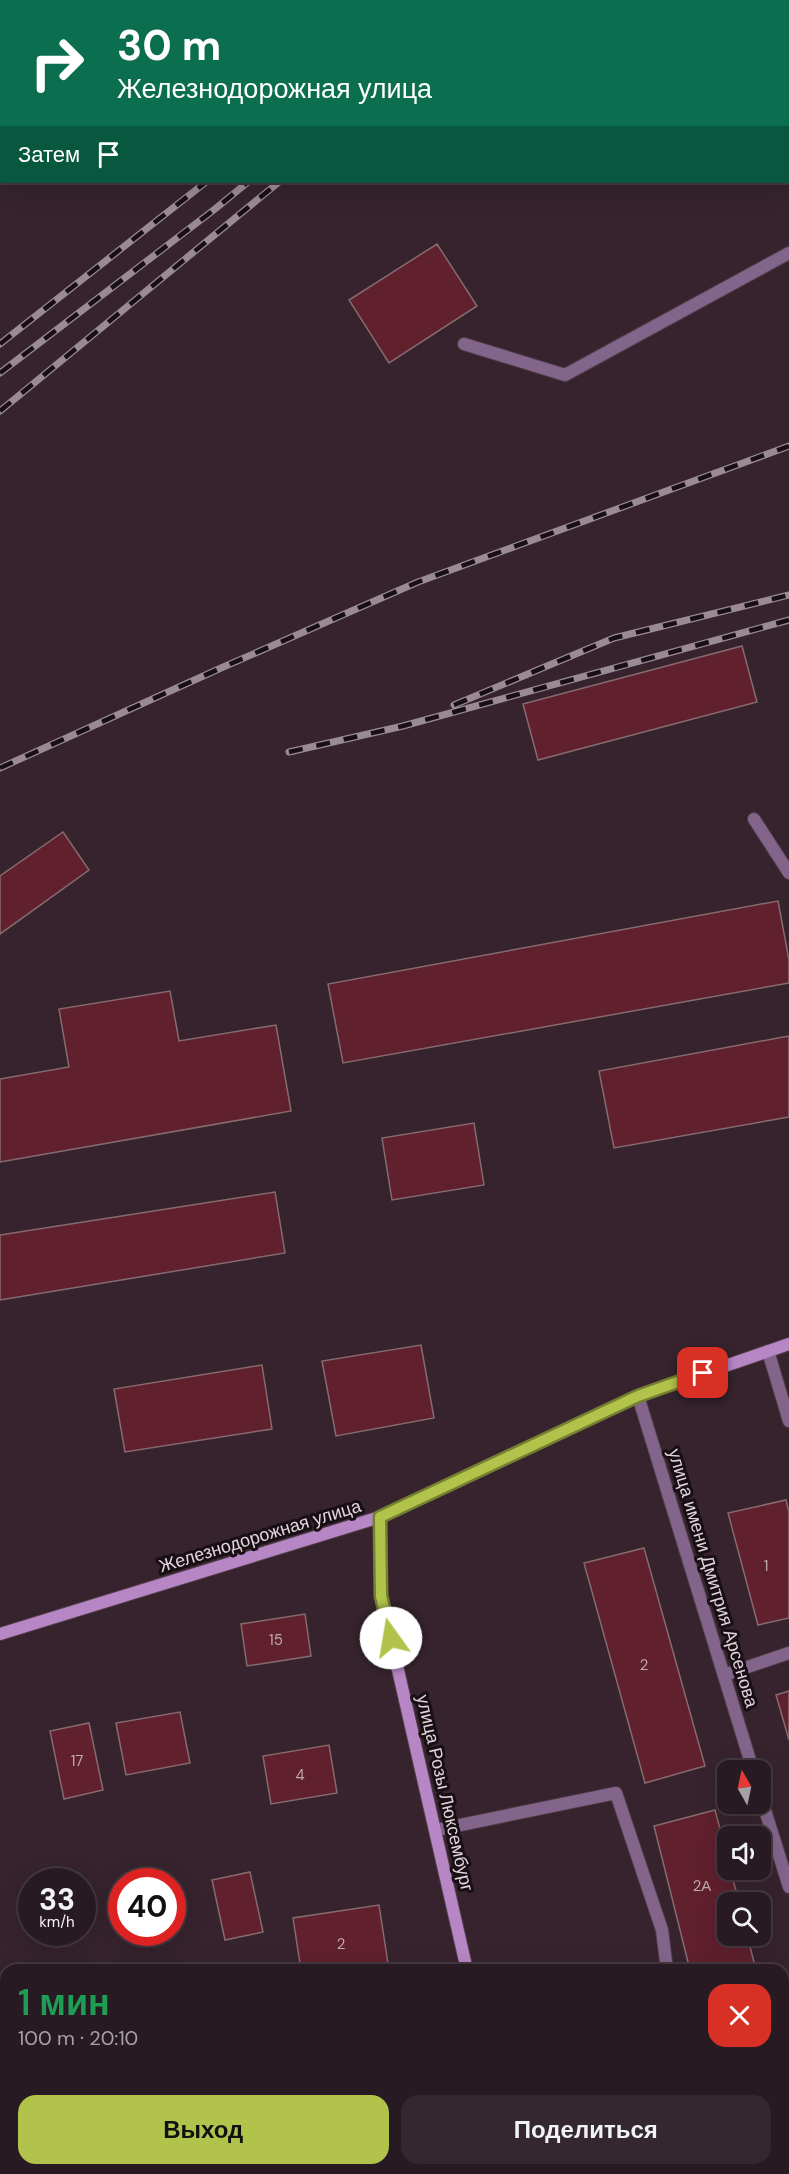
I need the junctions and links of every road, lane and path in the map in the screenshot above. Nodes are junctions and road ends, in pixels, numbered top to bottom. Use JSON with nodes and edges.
{"nodes":[{"id":1,"x":789,"y":253,"type":"edge"},
{"id":2,"x":464,"y":344,"type":"dead end"},
{"id":3,"x":754,"y":819,"type":"dead end"},
{"id":4,"x":789,"y":873,"type":"edge"},
{"id":5,"x":789,"y":1344,"type":"edge"},
{"id":6,"x":768,"y":1351,"type":"junction"},
{"id":7,"x":638,"y":1396,"type":"junction"},
{"id":8,"x":789,"y":1421,"type":"edge"},
{"id":9,"x":380,"y":1517,"type":"junction"},
{"id":10,"x":0,"y":1634,"type":"edge"},
{"id":11,"x":789,"y":1653,"type":"edge"},
{"id":12,"x":724,"y":1675,"type":"junction"},
{"id":13,"x":750,"y":1760,"type":"edge"},
{"id":14,"x":768,"y":1814,"type":"edge"},
{"id":15,"x":436,"y":1830,"type":"junction"},
{"id":16,"x":785,"y":1860,"type":"edge"},
{"id":17,"x":789,"y":1887,"type":"edge"},
{"id":18,"x":466,"y":1964,"type":"edge"},
{"id":19,"x":666,"y":1964,"type":"edge"}],
"edges":[{"from":1,"to":2,"type":"street"},
{"from":3,"to":4,"type":"street"},
{"from":5,"to":6,"type":"street","name":"Железнодорожная улица"},
{"from":6,"to":7,"type":"street","name":"Железнодорожная улица"},
{"from":6,"to":8,"type":"street"},
{"from":7,"to":9,"type":"street","name":"Железнодорожная улица"},
{"from":7,"to":12,"type":"street","name":"улица имени Дмитрия Арсенова"},
{"from":9,"to":10,"type":"street","name":"Железнодорожная улица"},
{"from":9,"to":15,"type":"street","name":"улица Розы Люксембург"},
{"from":11,"to":12,"type":"street"},
{"from":12,"to":13,"type":"street","name":"улица имени Дмитрия Арсенова"},
{"from":14,"to":16,"type":"street"},
{"from":15,"to":18,"type":"street","name":"улица Розы Люксембург"},
{"from":15,"to":19,"type":"street"},
{"from":16,"to":17,"type":"street"}]}
